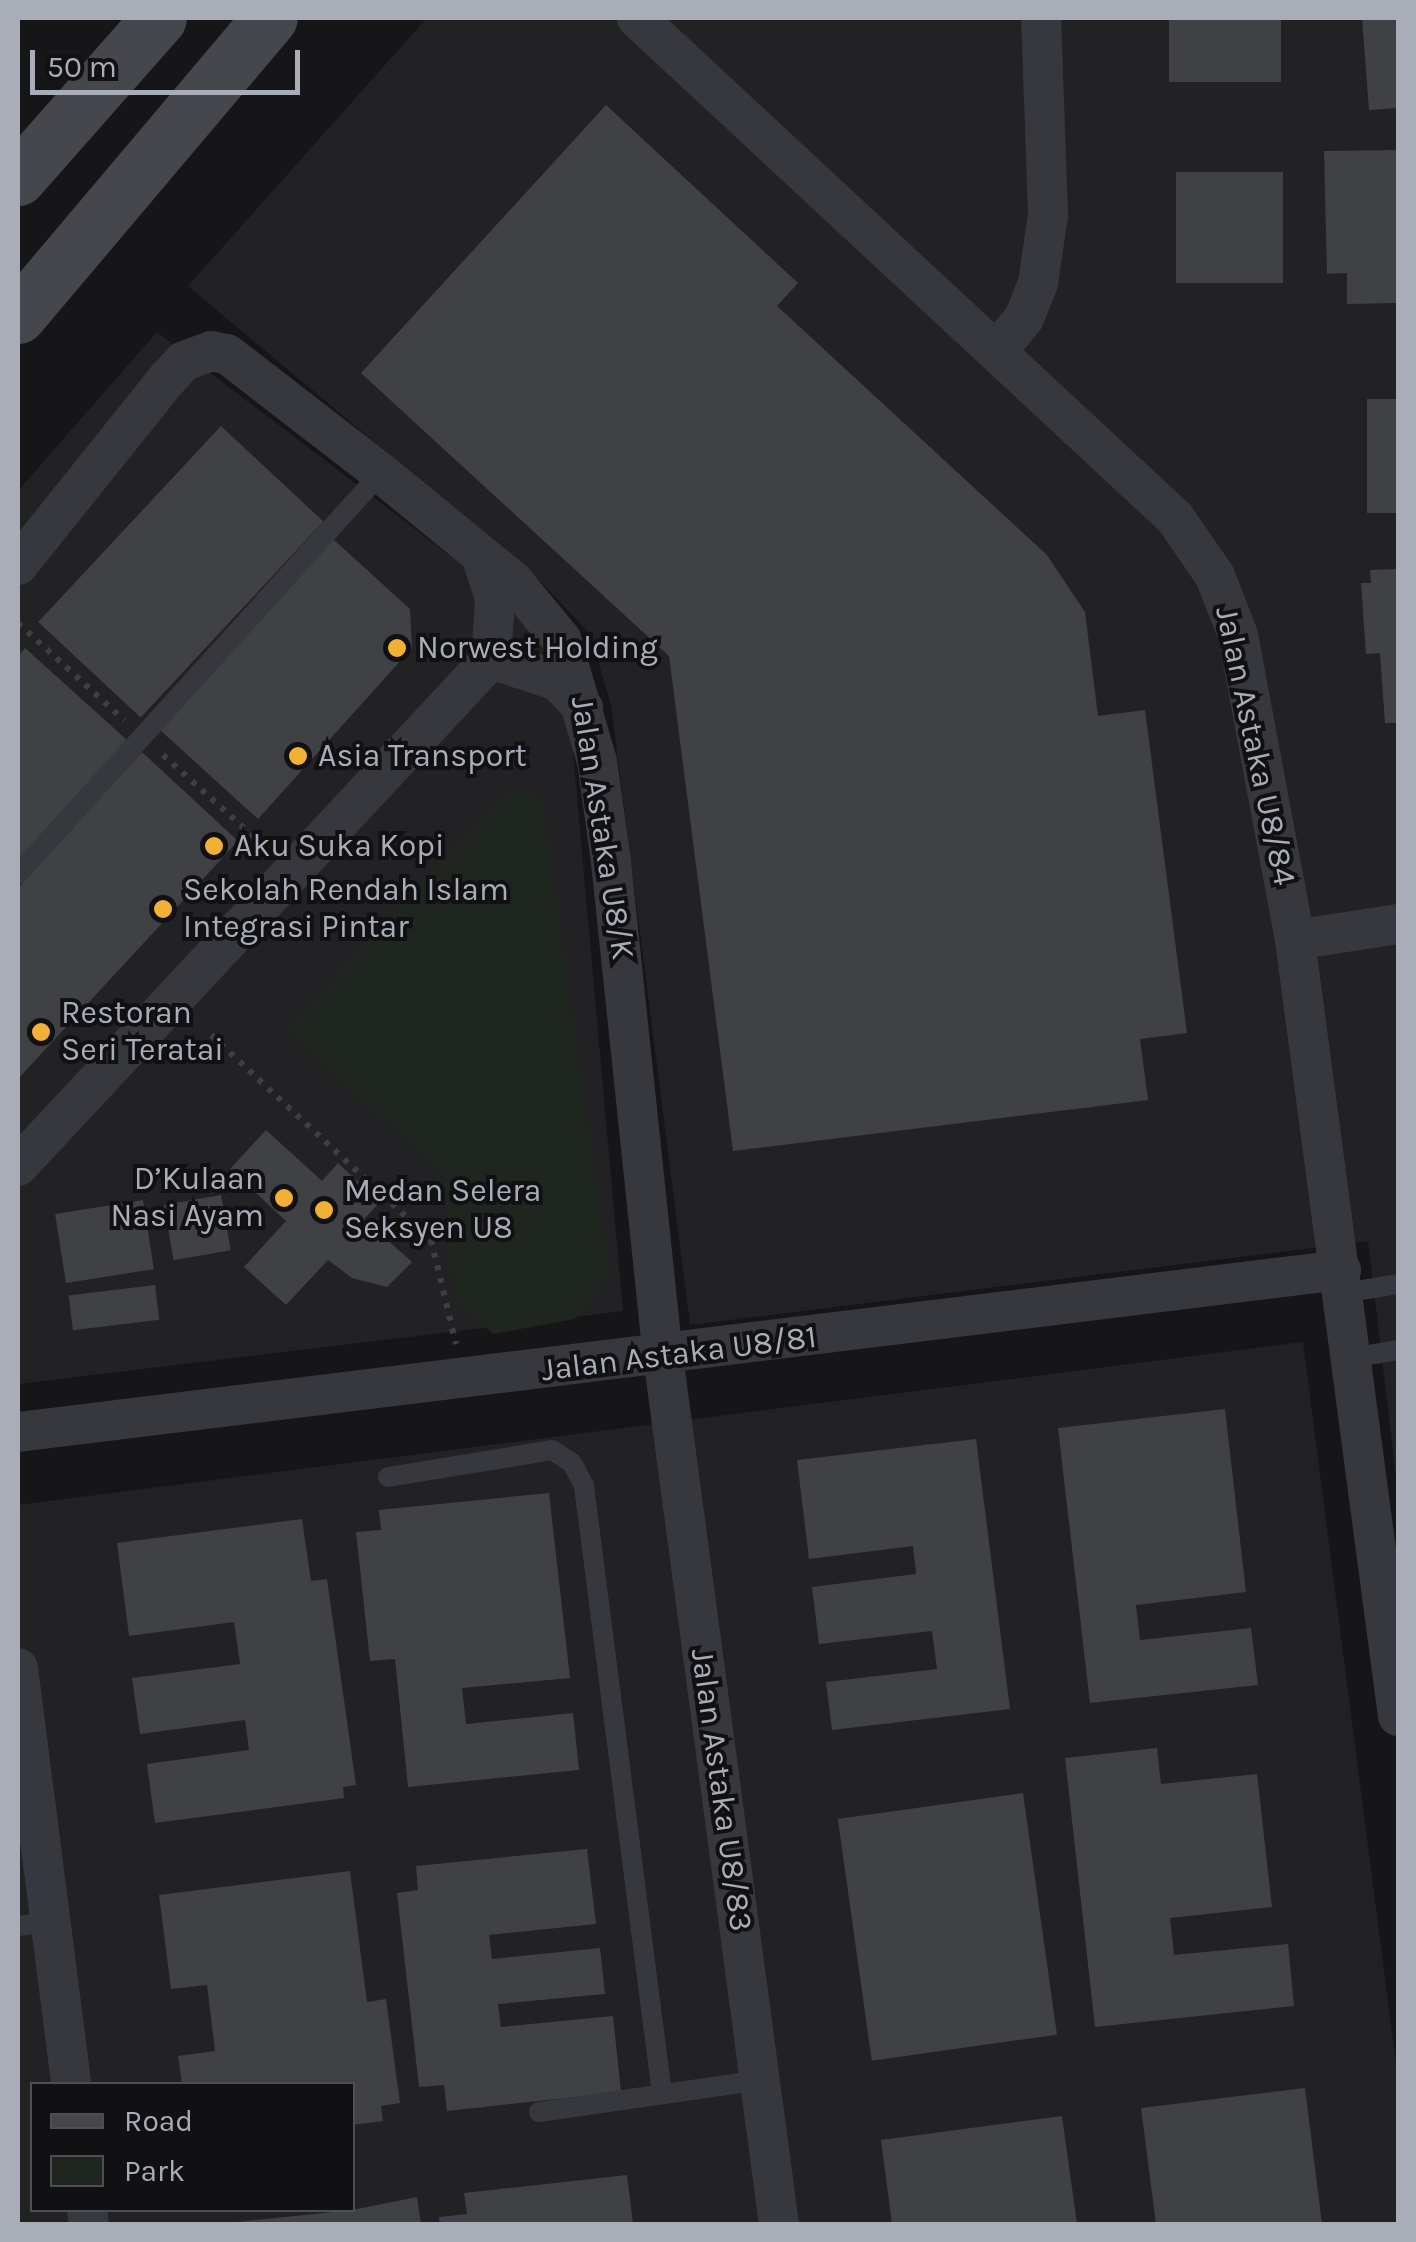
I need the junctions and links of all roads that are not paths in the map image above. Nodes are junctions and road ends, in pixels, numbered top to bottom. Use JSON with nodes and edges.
{"nodes":[{"id":1,"x":159,"y":18,"type":"edge"},
{"id":2,"x":270,"y":18,"type":"edge"},
{"id":3,"x":636,"y":18,"type":"edge"},
{"id":4,"x":1041,"y":18,"type":"edge"},
{"id":5,"x":18,"y":178,"type":"edge"},
{"id":6,"x":18,"y":316,"type":"edge"},
{"id":7,"x":998,"y":350,"type":"junction"},
{"id":8,"x":381,"y":473,"type":"junction"},
{"id":9,"x":483,"y":562,"type":"junction"},
{"id":10,"x":18,"y":565,"type":"edge"},
{"id":11,"x":491,"y":659,"type":"junction"},
{"id":12,"x":584,"y":708,"type":"junction"},
{"id":13,"x":18,"y":874,"type":"edge"},
{"id":14,"x":1398,"y":924,"type":"edge"},
{"id":15,"x":1295,"y":940,"type":"junction"},
{"id":16,"x":18,"y":1166,"type":"edge"},
{"id":17,"x":1342,"y":1281,"type":"junction"},
{"id":18,"x":1398,"y":1284,"type":"edge"},
{"id":19,"x":1398,"y":1350,"type":"edge"},
{"id":20,"x":663,"y":1356,"type":"junction"},
{"id":21,"x":1352,"y":1358,"type":"junction"},
{"id":22,"x":18,"y":1432,"type":"edge"},
{"id":23,"x":388,"y":1477,"type":"dead end"},
{"id":24,"x":1392,"y":1614,"type":"edge"},
{"id":25,"x":1395,"y":1664,"type":"edge"},
{"id":26,"x":18,"y":1668,"type":"edge"},
{"id":27,"x":1398,"y":1716,"type":"edge"},
{"id":28,"x":34,"y":1924,"type":"edge"},
{"id":29,"x":761,"y":2080,"type":"junction"},
{"id":30,"x":71,"y":2082,"type":"edge"},
{"id":31,"x":662,"y":2094,"type":"junction"},
{"id":32,"x":539,"y":2112,"type":"dead end"},
{"id":33,"x":779,"y":2224,"type":"edge"}],
"edges":[{"from":1,"to":5,"type":"main road"},
{"from":2,"to":6,"type":"main road"},
{"from":3,"to":7,"type":"street","name":"Jalan Astaka U8/84"},
{"from":4,"to":7,"type":"street"},
{"from":7,"to":15,"type":"street","name":"Jalan Astaka U8/84"},
{"from":8,"to":9,"type":"street","name":"Jalan Astaka U8/K"},
{"from":8,"to":10,"type":"street","name":"Jalan Astaka U8/K"},
{"from":8,"to":13,"type":"lane"},
{"from":9,"to":11,"type":"street"},
{"from":9,"to":12,"type":"street","name":"Jalan Astaka U8/K"},
{"from":11,"to":12,"type":"street"},
{"from":11,"to":16,"type":"street"},
{"from":12,"to":20,"type":"street","name":"Jalan Astaka U8/K"},
{"from":14,"to":15,"type":"street"},
{"from":15,"to":17,"type":"street","name":"Jalan Astaka U8/84"},
{"from":17,"to":18,"type":"lane"},
{"from":17,"to":20,"type":"street","name":"Jalan Astaka U8/81"},
{"from":17,"to":21,"type":"street","name":"Jalan Astaka U8/84"},
{"from":19,"to":21,"type":"lane"},
{"from":20,"to":22,"type":"street","name":"Jalan Astaka U8/81"},
{"from":20,"to":29,"type":"street","name":"Jalan Astaka U8/83"},
{"from":21,"to":24,"type":"street","name":"Jalan Astaka U8/84"},
{"from":23,"to":31,"type":"lane"},
{"from":24,"to":25,"type":"street","name":"Jalan Astaka U8/84"},
{"from":25,"to":27,"type":"street","name":"Jalan Astaka U8/84"},
{"from":26,"to":28,"type":"street"},
{"from":28,"to":30,"type":"street"},
{"from":29,"to":31,"type":"lane"},
{"from":29,"to":33,"type":"street","name":"Jalan Astaka U8/83"},
{"from":31,"to":32,"type":"lane"}]}
